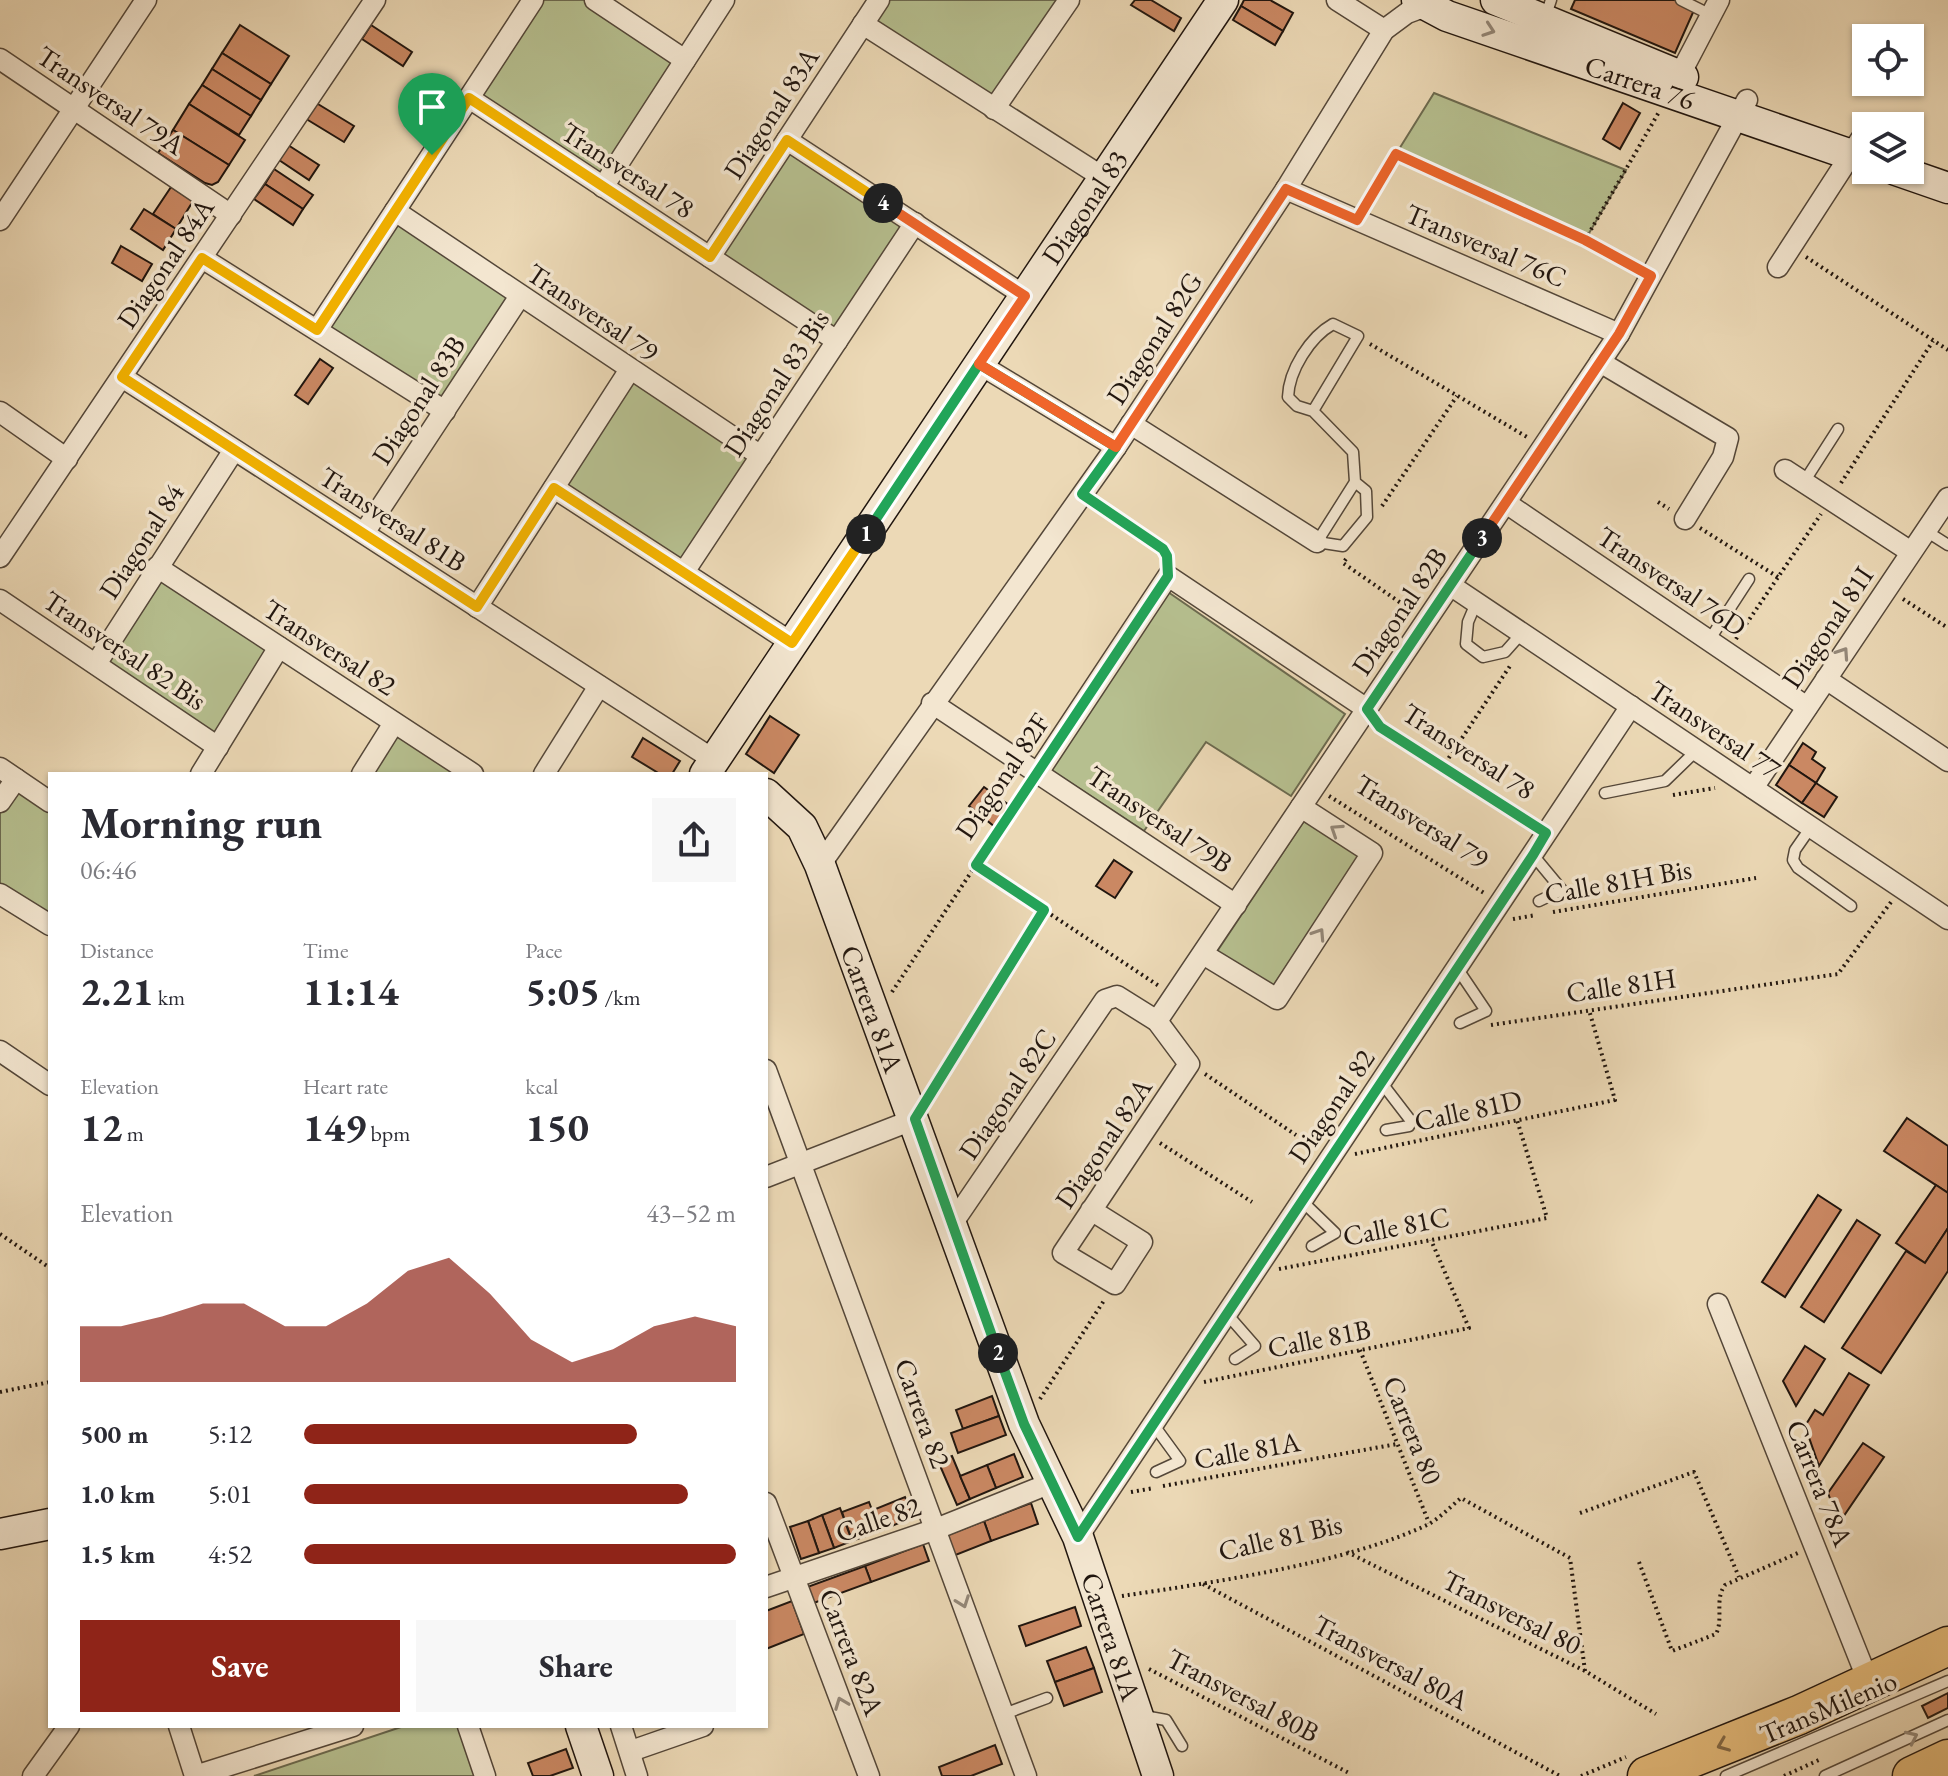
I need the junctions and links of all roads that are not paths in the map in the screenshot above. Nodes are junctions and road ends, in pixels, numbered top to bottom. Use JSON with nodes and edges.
{"nodes":[{"id":1,"x":146,"y":0,"type":"edge"},
{"id":2,"x":375,"y":0,"type":"edge"},
{"id":3,"x":533,"y":0,"type":"edge"},
{"id":4,"x":595,"y":0,"type":"edge"},
{"id":5,"x":724,"y":0,"type":"edge"},
{"id":6,"x":879,"y":0,"type":"edge"},
{"id":7,"x":1069,"y":0,"type":"edge"},
{"id":8,"x":1223,"y":0,"type":"edge"},
{"id":9,"x":1337,"y":0,"type":"edge"},
{"id":10,"x":1496,"y":0,"type":"edge"},
{"id":11,"x":1681,"y":0,"type":"edge"},
{"id":12,"x":1421,"y":3,"type":"edge"},
{"id":13,"x":1715,"y":7,"type":"edge"},
{"id":14,"x":1548,"y":10,"type":"edge"},
{"id":15,"x":863,"y":24,"type":"junction"},
{"id":16,"x":1384,"y":30,"type":"junction"},
{"id":17,"x":0,"y":59,"type":"edge"},
{"id":18,"x":685,"y":60,"type":"junction"},
{"id":19,"x":1671,"y":91,"type":"junction"},
{"id":20,"x":469,"y":98,"type":"junction"},
{"id":21,"x":75,"y":108,"type":"junction"},
{"id":22,"x":1743,"y":108,"type":"junction"},
{"id":23,"x":994,"y":109,"type":"junction"},
{"id":24,"x":787,"y":140,"type":"junction"},
{"id":25,"x":1852,"y":145,"type":"edge"},
{"id":26,"x":1852,"y":161,"type":"edge"},
{"id":27,"x":1924,"y":161,"type":"edge"},
{"id":28,"x":1948,"y":168,"type":"edge"},
{"id":29,"x":1104,"y":178,"type":"junction"},
{"id":30,"x":1924,"y":180,"type":"edge"},
{"id":31,"x":603,"y":187,"type":"junction"},
{"id":32,"x":1948,"y":188,"type":"edge"},
{"id":33,"x":1286,"y":189,"type":"junction"},
{"id":34,"x":395,"y":211,"type":"junction"},
{"id":35,"x":231,"y":215,"type":"junction"},
{"id":36,"x":0,"y":220,"type":"edge"},
{"id":37,"x":915,"y":223,"type":"junction"},
{"id":38,"x":710,"y":257,"type":"junction"},
{"id":39,"x":202,"y":258,"type":"junction"},
{"id":40,"x":1778,"y":267,"type":"dead end"},
{"id":41,"x":520,"y":296,"type":"junction"},
{"id":42,"x":1025,"y":296,"type":"junction"},
{"id":43,"x":317,"y":330,"type":"junction"},
{"id":44,"x":1619,"y":334,"type":"junction"},
{"id":45,"x":837,"y":341,"type":"junction"},
{"id":46,"x":1600,"y":362,"type":"junction"},
{"id":47,"x":979,"y":364,"type":"junction"},
{"id":48,"x":629,"y":371,"type":"junction"},
{"id":49,"x":122,"y":377,"type":"junction"},
{"id":50,"x":445,"y":411,"type":"junction"},
{"id":51,"x":1313,"y":411,"type":"junction"},
{"id":52,"x":0,"y":412,"type":"edge"},
{"id":53,"x":1131,"y":424,"type":"junction"},
{"id":54,"x":1838,"y":429,"type":"dead end"},
{"id":55,"x":1116,"y":447,"type":"junction"},
{"id":56,"x":234,"y":450,"type":"junction"},
{"id":57,"x":761,"y":456,"type":"junction"},
{"id":58,"x":67,"y":459,"type":"junction"},
{"id":59,"x":1785,"y":470,"type":"dead end"},
{"id":60,"x":1355,"y":482,"type":"junction"},
{"id":61,"x":1804,"y":482,"type":"junction"},
{"id":62,"x":554,"y":488,"type":"junction"},
{"id":63,"x":1948,"y":498,"type":"edge"},
{"id":64,"x":1506,"y":503,"type":"junction"},
{"id":65,"x":1685,"y":519,"type":"road end"},
{"id":66,"x":1926,"y":531,"type":"junction"},
{"id":67,"x":364,"y":533,"type":"junction"},
{"id":68,"x":1317,"y":542,"type":"junction"},
{"id":69,"x":1948,"y":545,"type":"edge"},
{"id":70,"x":1911,"y":552,"type":"junction"},
{"id":71,"x":0,"y":557,"type":"edge"},
{"id":72,"x":157,"y":567,"type":"junction"},
{"id":73,"x":684,"y":572,"type":"junction"},
{"id":74,"x":1168,"y":576,"type":"joint"},
{"id":75,"x":1749,"y":579,"type":"dead end"},
{"id":76,"x":1450,"y":585,"type":"junction"},
{"id":77,"x":0,"y":600,"type":"edge"},
{"id":78,"x":1476,"y":603,"type":"junction"},
{"id":79,"x":477,"y":607,"type":"junction"},
{"id":80,"x":1525,"y":636,"type":"junction"},
{"id":81,"x":1710,"y":639,"type":"junction"},
{"id":82,"x":792,"y":643,"type":"junction"},
{"id":83,"x":279,"y":647,"type":"junction"},
{"id":84,"x":96,"y":664,"type":"junction"},
{"id":85,"x":1826,"y":679,"type":"junction"},
{"id":86,"x":599,"y":686,"type":"junction"},
{"id":87,"x":932,"y":703,"type":"junction"},
{"id":88,"x":1631,"y":706,"type":"junction"},
{"id":89,"x":1807,"y":707,"type":"junction"},
{"id":90,"x":1367,"y":709,"type":"junction"},
{"id":91,"x":394,"y":723,"type":"junction"},
{"id":92,"x":218,"y":747,"type":"junction"},
{"id":93,"x":1697,"y":750,"type":"junction"},
{"id":94,"x":1948,"y":761,"type":"edge"},
{"id":95,"x":718,"y":769,"type":"edge"},
{"id":96,"x":1039,"y":771,"type":"junction"},
{"id":97,"x":202,"y":772,"type":"edge"},
{"id":98,"x":363,"y":772,"type":"edge"},
{"id":99,"x":470,"y":772,"type":"edge"},
{"id":100,"x":545,"y":772,"type":"edge"},
{"id":101,"x":8,"y":773,"type":"edge"},
{"id":102,"x":1753,"y":788,"type":"junction"},
{"id":103,"x":1605,"y":793,"type":"dead end"},
{"id":104,"x":768,"y":796,"type":"edge"},
{"id":105,"x":48,"y":801,"type":"edge"},
{"id":106,"x":0,"y":802,"type":"edge"},
{"id":107,"x":1301,"y":807,"type":"junction"},
{"id":108,"x":1811,"y":827,"type":"junction"},
{"id":109,"x":1533,"y":855,"type":"junction"},
{"id":110,"x":820,"y":865,"type":"junction"},
{"id":111,"x":0,"y":894,"type":"edge"},
{"id":112,"x":1539,"y":901,"type":"dead end"},
{"id":113,"x":1236,"y":905,"type":"junction"},
{"id":114,"x":1851,"y":906,"type":"dead end"},
{"id":115,"x":1948,"y":919,"type":"edge"},
{"id":116,"x":48,"y":924,"type":"edge"},
{"id":117,"x":1203,"y":954,"type":"junction"},
{"id":118,"x":1457,"y":968,"type":"junction"},
{"id":119,"x":1157,"y":1021,"type":"junction"},
{"id":120,"x":1460,"y":1023,"type":"dead end"},
{"id":121,"x":1,"y":1055,"type":"edge"},
{"id":122,"x":768,"y":1075,"type":"edge"},
{"id":123,"x":1381,"y":1082,"type":"junction"},
{"id":124,"x":48,"y":1084,"type":"edge"},
{"id":125,"x":915,"y":1119,"type":"junction"},
{"id":126,"x":1386,"y":1130,"type":"dead end"},
{"id":127,"x":801,"y":1164,"type":"junction"},
{"id":128,"x":768,"y":1176,"type":"edge"},
{"id":129,"x":1302,"y":1201,"type":"junction"},
{"id":130,"x":1091,"y":1210,"type":"junction"},
{"id":131,"x":952,"y":1224,"type":"junction"},
{"id":132,"x":1312,"y":1246,"type":"dead end"},
{"id":133,"x":1718,"y":1304,"type":"dead end"},
{"id":134,"x":1227,"y":1314,"type":"junction"},
{"id":135,"x":1235,"y":1359,"type":"dead end"},
{"id":136,"x":1153,"y":1424,"type":"junction"},
{"id":137,"x":1156,"y":1472,"type":"dead end"},
{"id":138,"x":1051,"y":1483,"type":"junction"},
{"id":139,"x":768,"y":1508,"type":"edge"},
{"id":140,"x":48,"y":1524,"type":"edge"},
{"id":141,"x":936,"y":1529,"type":"junction"},
{"id":142,"x":0,"y":1534,"type":"edge"},
{"id":143,"x":1078,"y":1537,"type":"junction"},
{"id":144,"x":794,"y":1578,"type":"junction"},
{"id":145,"x":768,"y":1586,"type":"edge"},
{"id":146,"x":1948,"y":1646,"type":"edge"},
{"id":147,"x":1948,"y":1681,"type":"edge"},
{"id":148,"x":1869,"y":1683,"type":"junction"},
{"id":149,"x":1047,"y":1698,"type":"dead end"},
{"id":150,"x":1004,"y":1714,"type":"junction"},
{"id":151,"x":1139,"y":1715,"type":"junction"},
{"id":152,"x":1948,"y":1720,"type":"edge"},
{"id":153,"x":68,"y":1728,"type":"edge"},
{"id":154,"x":180,"y":1728,"type":"edge"},
{"id":155,"x":347,"y":1728,"type":"edge"},
{"id":156,"x":469,"y":1728,"type":"edge"},
{"id":157,"x":582,"y":1728,"type":"edge"},
{"id":158,"x":622,"y":1728,"type":"edge"},
{"id":159,"x":697,"y":1728,"type":"edge"},
{"id":160,"x":1182,"y":1746,"type":"dead end"},
{"id":161,"x":631,"y":1751,"type":"junction"},
{"id":162,"x":33,"y":1776,"type":"edge"},
{"id":163,"x":195,"y":1776,"type":"edge"},
{"id":164,"x":485,"y":1776,"type":"edge"},
{"id":165,"x":598,"y":1776,"type":"edge"},
{"id":166,"x":637,"y":1776,"type":"edge"},
{"id":167,"x":869,"y":1776,"type":"edge"},
{"id":168,"x":1026,"y":1776,"type":"edge"},
{"id":169,"x":1158,"y":1776,"type":"edge"},
{"id":170,"x":1647,"y":1776,"type":"edge"},
{"id":171,"x":1726,"y":1776,"type":"edge"},
{"id":172,"x":1825,"y":1776,"type":"edge"}],
"edges":[{"from":1,"to":21,"type":"street"},
{"from":2,"to":35,"type":"street","name":"Diagonal 84A"},
{"from":3,"to":20,"type":"street"},
{"from":4,"to":18,"type":"street"},
{"from":5,"to":18,"type":"street"},
{"from":6,"to":15,"type":"street","name":"Diagonal 83A"},
{"from":7,"to":23,"type":"street"},
{"from":8,"to":29,"type":"street","name":"Diagonal 83"},
{"from":9,"to":16,"type":"street"},
{"from":10,"to":14,"type":"street","name":"Carrera 76"},
{"from":11,"to":13,"type":"lane"},
{"from":12,"to":16,"type":"street","name":"Diagonal 82G"},
{"from":12,"to":19,"type":"street","name":"Carrera 76","one_way":true},
{"from":13,"to":19,"type":"street"},
{"from":14,"to":19,"type":"street","name":"Carrera 76"},
{"from":15,"to":23,"type":"street"},
{"from":15,"to":24,"type":"street","name":"Diagonal 83A"},
{"from":16,"to":33,"type":"street","name":"Diagonal 82G"},
{"from":17,"to":21,"type":"street","name":"Transversal 79A"},
{"from":18,"to":31,"type":"street"},
{"from":19,"to":22,"type":"street","name":"Carrera 76"},
{"from":20,"to":31,"type":"street","name":"Transversal 78"},
{"from":20,"to":34,"type":"street"},
{"from":21,"to":35,"type":"street","name":"Transversal 79A"},
{"from":21,"to":36,"type":"street"},
{"from":22,"to":25,"type":"street","name":"Carrera 76"},
{"from":22,"to":44,"type":"street","name":"Diagonal 82B"},
{"from":23,"to":29,"type":"street"},
{"from":24,"to":37,"type":"street"},
{"from":24,"to":38,"type":"street","name":"Diagonal 83A"},
{"from":26,"to":40,"type":"street"},
{"from":27,"to":28,"type":"street"},
{"from":29,"to":42,"type":"street","name":"Diagonal 83"},
{"from":30,"to":32,"type":"street"},
{"from":31,"to":38,"type":"street","name":"Transversal 78"},
{"from":33,"to":44,"type":"street","name":"Transversal 76C"},
{"from":33,"to":53,"type":"street","name":"Diagonal 82G"},
{"from":34,"to":41,"type":"street","name":"Transversal 79"},
{"from":34,"to":43,"type":"street"},
{"from":35,"to":39,"type":"street","name":"Diagonal 84A"},
{"from":37,"to":42,"type":"street"},
{"from":37,"to":45,"type":"street","name":"Diagonal 83 Bis"},
{"from":38,"to":45,"type":"street","name":"Transversal 78"},
{"from":39,"to":43,"type":"street"},
{"from":39,"to":49,"type":"street","name":"Diagonal 84A"},
{"from":41,"to":48,"type":"street","name":"Transversal 79"},
{"from":41,"to":50,"type":"street","name":"Diagonal 83B"},
{"from":42,"to":47,"type":"street","name":"Diagonal 83"},
{"from":43,"to":50,"type":"street"},
{"from":44,"to":46,"type":"street","name":"Diagonal 82B"},
{"from":45,"to":57,"type":"street","name":"Diagonal 83 Bis"},
{"from":46,"to":64,"type":"street","name":"Diagonal 82B"},
{"from":46,"to":65,"type":"street"},
{"from":47,"to":55,"type":"street"},
{"from":47,"to":82,"type":"street","name":"Diagonal 83"},
{"from":48,"to":57,"type":"street","name":"Transversal 79"},
{"from":48,"to":62,"type":"street"},
{"from":49,"to":56,"type":"street","name":"Transversal 81B"},
{"from":49,"to":58,"type":"street","name":"Diagonal 84A"},
{"from":50,"to":67,"type":"street","name":"Diagonal 83B"},
{"from":51,"to":51,"type":"lane"},
{"from":51,"to":60,"type":"lane"},
{"from":52,"to":58,"type":"street"},
{"from":53,"to":55,"type":"street","name":"Diagonal 82G"},
{"from":53,"to":68,"type":"street"},
{"from":54,"to":61,"type":"lane"},
{"from":55,"to":87,"type":"street","name":"Diagonal 82G"},
{"from":56,"to":67,"type":"street","name":"Transversal 81B"},
{"from":56,"to":72,"type":"street","name":"Diagonal 84"},
{"from":57,"to":73,"type":"street","name":"Diagonal 83 Bis"},
{"from":58,"to":71,"type":"street","name":"Diagonal 84A"},
{"from":59,"to":61,"type":"street"},
{"from":60,"to":68,"type":"lane"},
{"from":60,"to":68,"type":"lane"},
{"from":61,"to":70,"type":"street"},
{"from":62,"to":73,"type":"street"},
{"from":62,"to":79,"type":"street"},
{"from":63,"to":66,"type":"street","name":"Diagonal 81I"},
{"from":64,"to":76,"type":"street","name":"Diagonal 82B"},
{"from":64,"to":81,"type":"street","name":"Transversal 76D"},
{"from":66,"to":69,"type":"lane"},
{"from":66,"to":70,"type":"street","name":"Diagonal 81I"},
{"from":67,"to":79,"type":"street","name":"Transversal 81B"},
{"from":85,"to":70,"type":"street","name":"Diagonal 81I","one_way":true},
{"from":72,"to":83,"type":"street","name":"Transversal 82"},
{"from":72,"to":84,"type":"street","name":"Diagonal 84"},
{"from":73,"to":82,"type":"street"},
{"from":74,"to":90,"type":"street","name":"Transversal 78"},
{"from":74,"to":96,"type":"street","name":"Diagonal 82F"},
{"from":75,"to":81,"type":"lane"},
{"from":76,"to":78,"type":"street","name":"Transversal 77"},
{"from":76,"to":90,"type":"street","name":"Diagonal 82B"},
{"from":77,"to":84,"type":"street","name":"Transversal 82 Bis"},
{"from":78,"to":80,"type":"street","name":"Transversal 77"},
{"from":78,"to":80,"type":"lane"},
{"from":79,"to":86,"type":"street","name":"Transversal 81B"},
{"from":80,"to":88,"type":"street","name":"Transversal 77"},
{"from":81,"to":89,"type":"street","name":"Transversal 76D"},
{"from":82,"to":95,"type":"street","name":"Diagonal 83"},
{"from":83,"to":91,"type":"street","name":"Transversal 82"},
{"from":83,"to":92,"type":"street"},
{"from":84,"to":92,"type":"street","name":"Transversal 82 Bis"},
{"from":85,"to":89,"type":"street","name":"Diagonal 81I"},
{"from":85,"to":94,"type":"street"},
{"from":86,"to":95,"type":"street","name":"Transversal 81B"},
{"from":86,"to":100,"type":"street"},
{"from":87,"to":96,"type":"street","name":"Transversal 79B"},
{"from":87,"to":110,"type":"street","name":"Diagonal 82G"},
{"from":88,"to":93,"type":"street","name":"Transversal 77"},
{"from":88,"to":109,"type":"street","name":"Diagonal 82"},
{"from":89,"to":102,"type":"street","name":"Diagonal 81I"},
{"from":90,"to":107,"type":"street","name":"Diagonal 82B"},
{"from":91,"to":98,"type":"street"},
{"from":91,"to":99,"type":"street","name":"Transversal 82"},
{"from":92,"to":97,"type":"street"},
{"from":93,"to":102,"type":"street","name":"Transversal 77"},
{"from":93,"to":103,"type":"lane"},
{"from":96,"to":113,"type":"street","name":"Transversal 79B"},
{"from":101,"to":105,"type":"street"},
{"from":101,"to":106,"type":"street"},
{"from":102,"to":108,"type":"street","name":"Transversal 77"},
{"from":104,"to":110,"type":"street","name":"Carrera 81A"},
{"from":107,"to":113,"type":"street","name":"Diagonal 82B"},
{"from":117,"to":107,"type":"street","name":"Transversal 79","one_way":true},
{"from":108,"to":114,"type":"lane"},
{"from":108,"to":115,"type":"street","name":"Transversal 77"},
{"from":109,"to":112,"type":"lane"},
{"from":109,"to":118,"type":"street","name":"Diagonal 82"},
{"from":110,"to":125,"type":"street","name":"Carrera 81A"},
{"from":111,"to":116,"type":"street"},
{"from":113,"to":117,"type":"street","name":"Diagonal 82B"},
{"from":117,"to":119,"type":"street","name":"Diagonal 82B"},
{"from":118,"to":120,"type":"lane"},
{"from":118,"to":123,"type":"street","name":"Diagonal 82"},
{"from":119,"to":130,"type":"street","name":"Diagonal 82A"},
{"from":119,"to":131,"type":"street","name":"Diagonal 82C"},
{"from":121,"to":124,"type":"street"},
{"from":122,"to":127,"type":"street","name":"Carrera 82"},
{"from":123,"to":126,"type":"lane"},
{"from":123,"to":129,"type":"street","name":"Diagonal 82"},
{"from":125,"to":127,"type":"street"},
{"from":125,"to":131,"type":"street","name":"Carrera 81A"},
{"from":127,"to":128,"type":"street"},
{"from":127,"to":141,"type":"street","name":"Carrera 82"},
{"from":129,"to":132,"type":"lane"},
{"from":129,"to":134,"type":"street","name":"Diagonal 82"},
{"from":130,"to":130,"type":"street","name":"Diagonal 82A"},
{"from":131,"to":138,"type":"street","name":"Carrera 81A"},
{"from":133,"to":148,"type":"street","name":"Carrera 78A"},
{"from":134,"to":135,"type":"lane"},
{"from":134,"to":136,"type":"street","name":"Diagonal 82"},
{"from":136,"to":137,"type":"lane"},
{"from":136,"to":143,"type":"street","name":"Diagonal 82"},
{"from":138,"to":141,"type":"street","name":"Calle 82"},
{"from":138,"to":143,"type":"street","name":"Carrera 81A"},
{"from":139,"to":144,"type":"street","name":"Carrera 82A"},
{"from":140,"to":142,"type":"street"},
{"from":141,"to":144,"type":"street","name":"Calle 82"},
{"from":141,"to":150,"type":"street","name":"Carrera 82","one_way":true},
{"from":143,"to":151,"type":"street","name":"Carrera 81A"},
{"from":144,"to":145,"type":"street","name":"Calle 82"},
{"from":167,"to":144,"type":"street","name":"Carrera 82A","one_way":true},
{"from":146,"to":148,"type":"highway"},
{"from":147,"to":171,"type":"lane","name":"TransMilenio"},
{"from":148,"to":170,"type":"highway","one_way":true},
{"from":149,"to":150,"type":"lane"},
{"from":150,"to":168,"type":"street","name":"Carrera 82"},
{"from":151,"to":160,"type":"lane"},
{"from":151,"to":169,"type":"street","name":"Carrera 81A"},
{"from":172,"to":152,"type":"lane","one_way":true},
{"from":153,"to":162,"type":"street"},
{"from":154,"to":163,"type":"street"},
{"from":155,"to":163,"type":"street"},
{"from":156,"to":164,"type":"street"},
{"from":157,"to":165,"type":"street"},
{"from":158,"to":161,"type":"street"},
{"from":159,"to":161,"type":"street"},
{"from":161,"to":166,"type":"street"}]}
